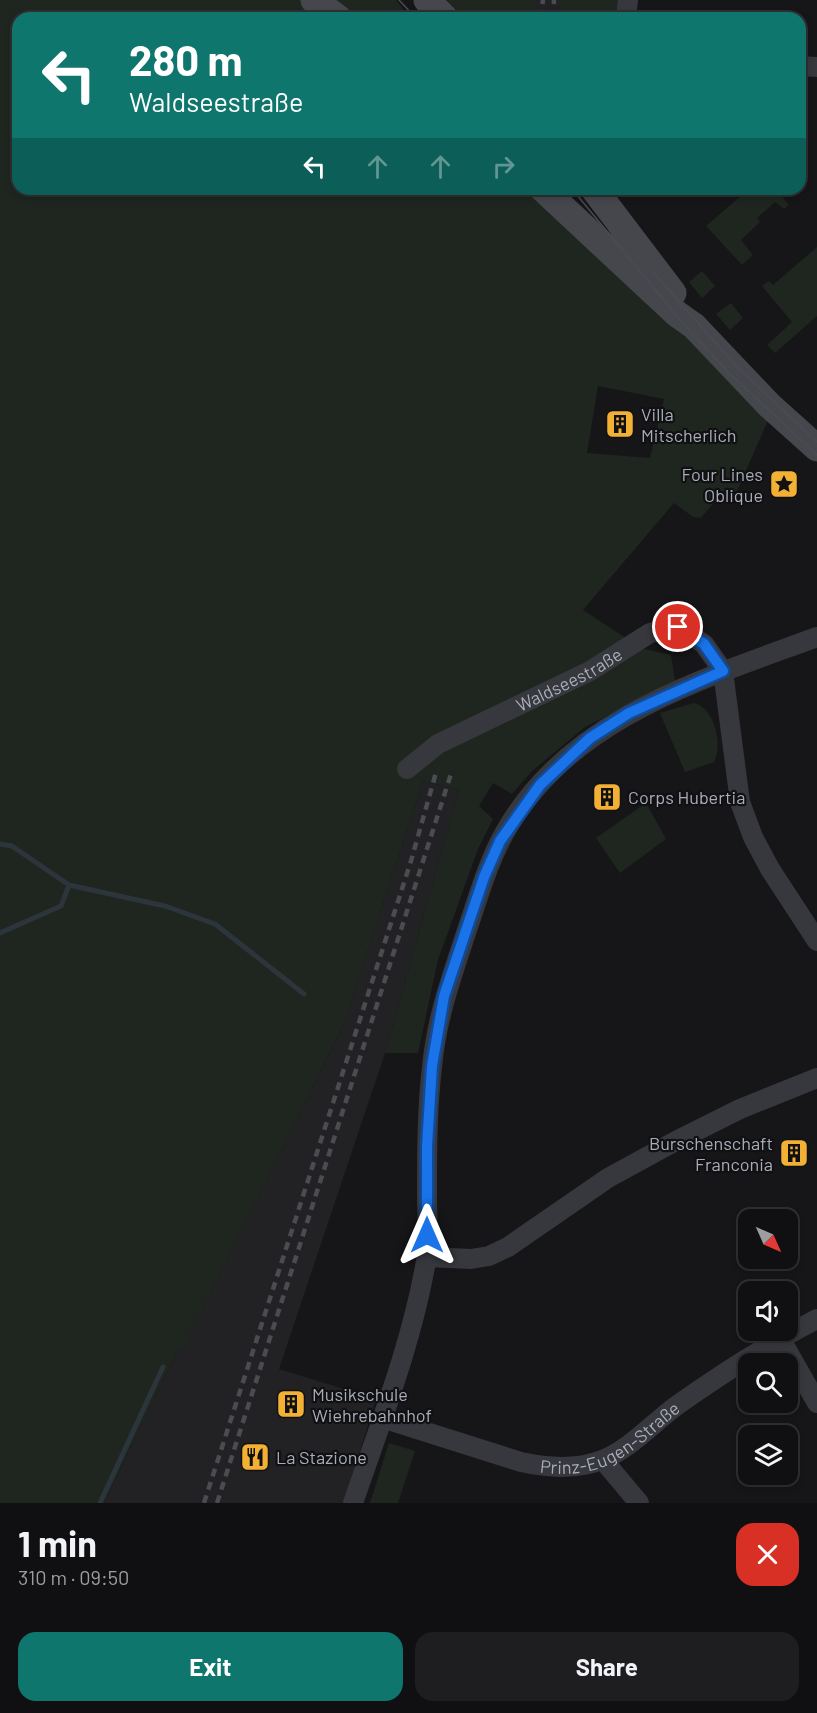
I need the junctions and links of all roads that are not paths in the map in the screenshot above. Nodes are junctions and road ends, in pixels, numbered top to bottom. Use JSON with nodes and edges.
{"nodes":[{"id":1,"x":314,"y":0,"type":"edge"},
{"id":2,"x":427,"y":0,"type":"edge"},
{"id":3,"x":330,"y":12,"type":"edge"},
{"id":4,"x":439,"y":12,"type":"edge"},
{"id":5,"x":549,"y":195,"type":"edge"},
{"id":6,"x":599,"y":195,"type":"edge"},
{"id":7,"x":694,"y":326,"type":"junction"},
{"id":8,"x":817,"y":448,"type":"edge"},
{"id":9,"x":817,"y":637,"type":"edge"},
{"id":10,"x":723,"y":671,"type":"junction"},
{"id":11,"x":407,"y":769,"type":"dead end"},
{"id":12,"x":817,"y":941,"type":"edge"},
{"id":13,"x":817,"y":1078,"type":"edge"},
{"id":14,"x":427,"y":1257,"type":"junction"},
{"id":15,"x":817,"y":1319,"type":"edge"},
{"id":16,"x":798,"y":1329,"type":"edge"},
{"id":17,"x":775,"y":1341,"type":"edge"},
{"id":18,"x":782,"y":1341,"type":"edge"},
{"id":19,"x":817,"y":1403,"type":"edge"},
{"id":20,"x":382,"y":1418,"type":"junction"},
{"id":21,"x":603,"y":1460,"type":"junction"},
{"id":22,"x":353,"y":1503,"type":"edge"},
{"id":23,"x":639,"y":1503,"type":"edge"}],
"edges":[{"from":1,"to":3,"type":"main road"},
{"from":2,"to":4,"type":"main road"},
{"from":5,"to":7,"type":"main road"},
{"from":6,"to":7,"type":"main road"},
{"from":7,"to":8,"type":"main road"},
{"from":9,"to":10,"type":"street"},
{"from":10,"to":11,"type":"street","name":"Waldseestraße"},
{"from":10,"to":12,"type":"street"},
{"from":10,"to":14,"type":"street"},
{"from":13,"to":14,"type":"street"},
{"from":14,"to":20,"type":"street"},
{"from":15,"to":16,"type":"street","name":"Prinz-Eugen-Straße"},
{"from":17,"to":21,"type":"street","name":"Prinz-Eugen-Straße"},
{"from":18,"to":19,"type":"street"},
{"from":20,"to":21,"type":"street","name":"Prinz-Eugen-Straße"},
{"from":20,"to":22,"type":"street"},
{"from":21,"to":23,"type":"street"}]}
